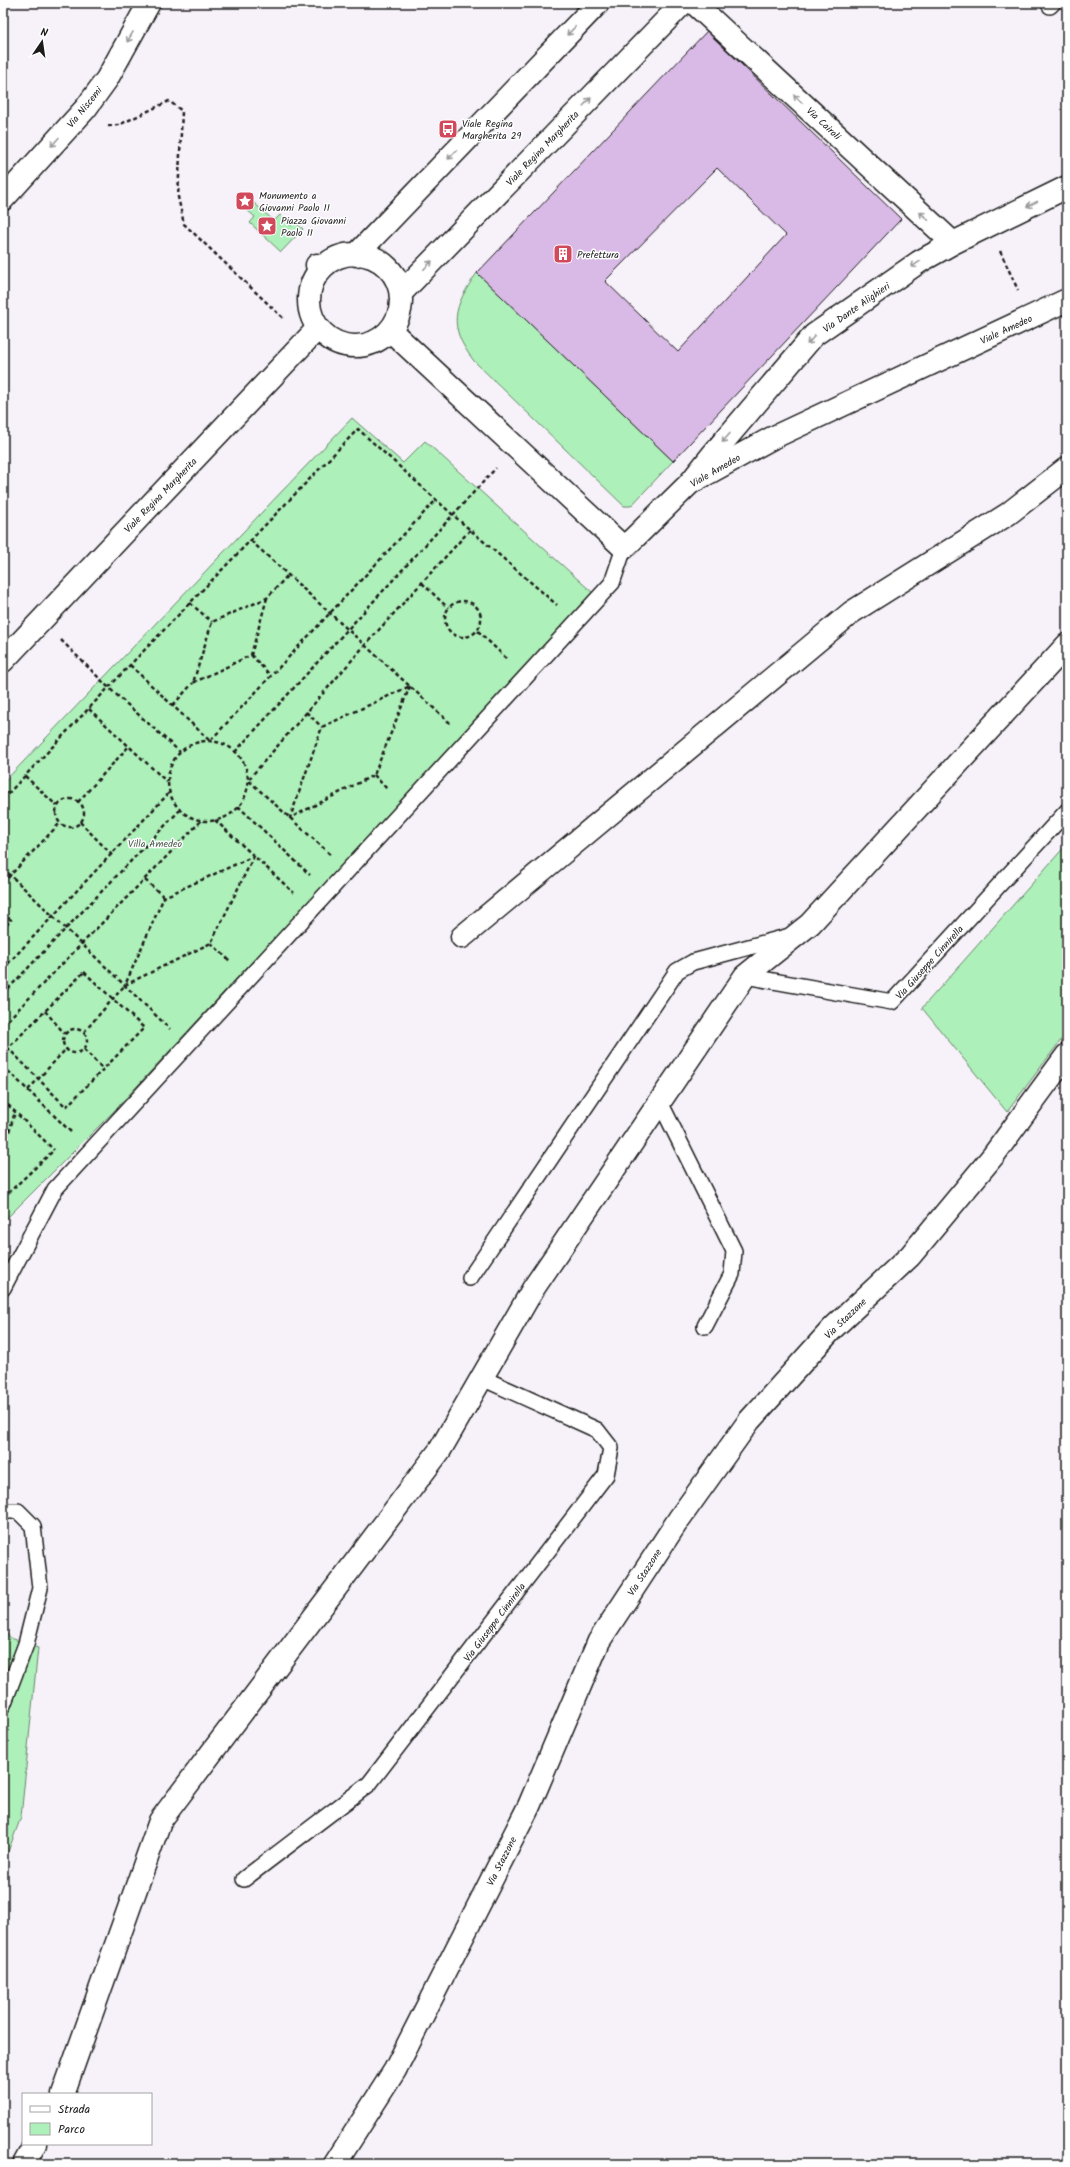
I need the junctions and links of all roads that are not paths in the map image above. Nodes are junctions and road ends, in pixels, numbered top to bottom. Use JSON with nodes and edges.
{"nodes":[{"id":1,"x":149,"y":3,"type":"edge"},
{"id":2,"x":598,"y":3,"type":"edge"},
{"id":3,"x":683,"y":3,"type":"edge"},
{"id":4,"x":694,"y":3,"type":"edge"},
{"id":5,"x":1067,"y":188,"type":"edge"},
{"id":6,"x":3,"y":199,"type":"edge"},
{"id":7,"x":953,"y":243,"type":"junction"},
{"id":8,"x":356,"y":254,"type":"junction"},
{"id":9,"x":401,"y":293,"type":"junction"},
{"id":10,"x":1067,"y":300,"type":"edge"},
{"id":11,"x":390,"y":330,"type":"junction"},
{"id":12,"x":312,"y":334,"type":"junction"},
{"id":13,"x":1067,"y":468,"type":"edge"},
{"id":14,"x":690,"y":483,"type":"junction"},
{"id":15,"x":624,"y":548,"type":"junction"},
{"id":16,"x":1067,"y":645,"type":"edge"},
{"id":17,"x":3,"y":661,"type":"edge"},
{"id":18,"x":1067,"y":811,"type":"edge"},
{"id":19,"x":796,"y":935,"type":"junction"},
{"id":20,"x":462,"y":937,"type":"dead end"},
{"id":21,"x":744,"y":976,"type":"junction"},
{"id":22,"x":1067,"y":1055,"type":"edge"},
{"id":23,"x":660,"y":1102,"type":"junction"},
{"id":24,"x":470,"y":1278,"type":"dead end"},
{"id":25,"x":3,"y":1288,"type":"edge"},
{"id":26,"x":705,"y":1326,"type":"dead end"},
{"id":27,"x":482,"y":1378,"type":"junction"},
{"id":28,"x":3,"y":1511,"type":"edge"},
{"id":29,"x":3,"y":1705,"type":"edge"},
{"id":30,"x":244,"y":1879,"type":"dead end"},
{"id":31,"x":63,"y":2093,"type":"edge"},
{"id":32,"x":34,"y":2145,"type":"edge"},
{"id":33,"x":24,"y":2164,"type":"edge"},
{"id":34,"x":336,"y":2164,"type":"edge"}],
"edges":[{"from":1,"to":6,"type":"street","name":"Via Niscemi","one_way":true},
{"from":2,"to":8,"type":"street","one_way":true},
{"from":9,"to":3,"type":"street","name":"Viale Regina Margherita","one_way":true},
{"from":7,"to":4,"type":"street","name":"Via Cairoli","one_way":true},
{"from":5,"to":7,"type":"street","name":"Via Dante Alighieri","one_way":true},
{"from":7,"to":14,"type":"street","name":"Via Dante Alighieri","one_way":true},
{"from":8,"to":9,"type":"street"},
{"from":8,"to":12,"type":"street"},
{"from":9,"to":11,"type":"street"},
{"from":10,"to":14,"type":"street","name":"Viale Amedeo"},
{"from":11,"to":12,"type":"street"},
{"from":11,"to":15,"type":"street"},
{"from":12,"to":17,"type":"street","name":"Viale Regina Margherita"},
{"from":13,"to":20,"type":"street"},
{"from":14,"to":15,"type":"street","name":"Viale Amedeo"},
{"from":15,"to":25,"type":"lane"},
{"from":16,"to":19,"type":"street"},
{"from":18,"to":21,"type":"lane","name":"Via Giuseppe Cinnirella"},
{"from":19,"to":21,"type":"street"},
{"from":19,"to":24,"type":"lane"},
{"from":21,"to":23,"type":"street"},
{"from":22,"to":34,"type":"street","name":"Via Stazzone"},
{"from":23,"to":26,"type":"lane"},
{"from":23,"to":27,"type":"street"},
{"from":27,"to":30,"type":"lane","name":"Via Giuseppe Cinnirella"},
{"from":27,"to":31,"type":"street"},
{"from":28,"to":29,"type":"lane"},
{"from":32,"to":33,"type":"street"}]}
